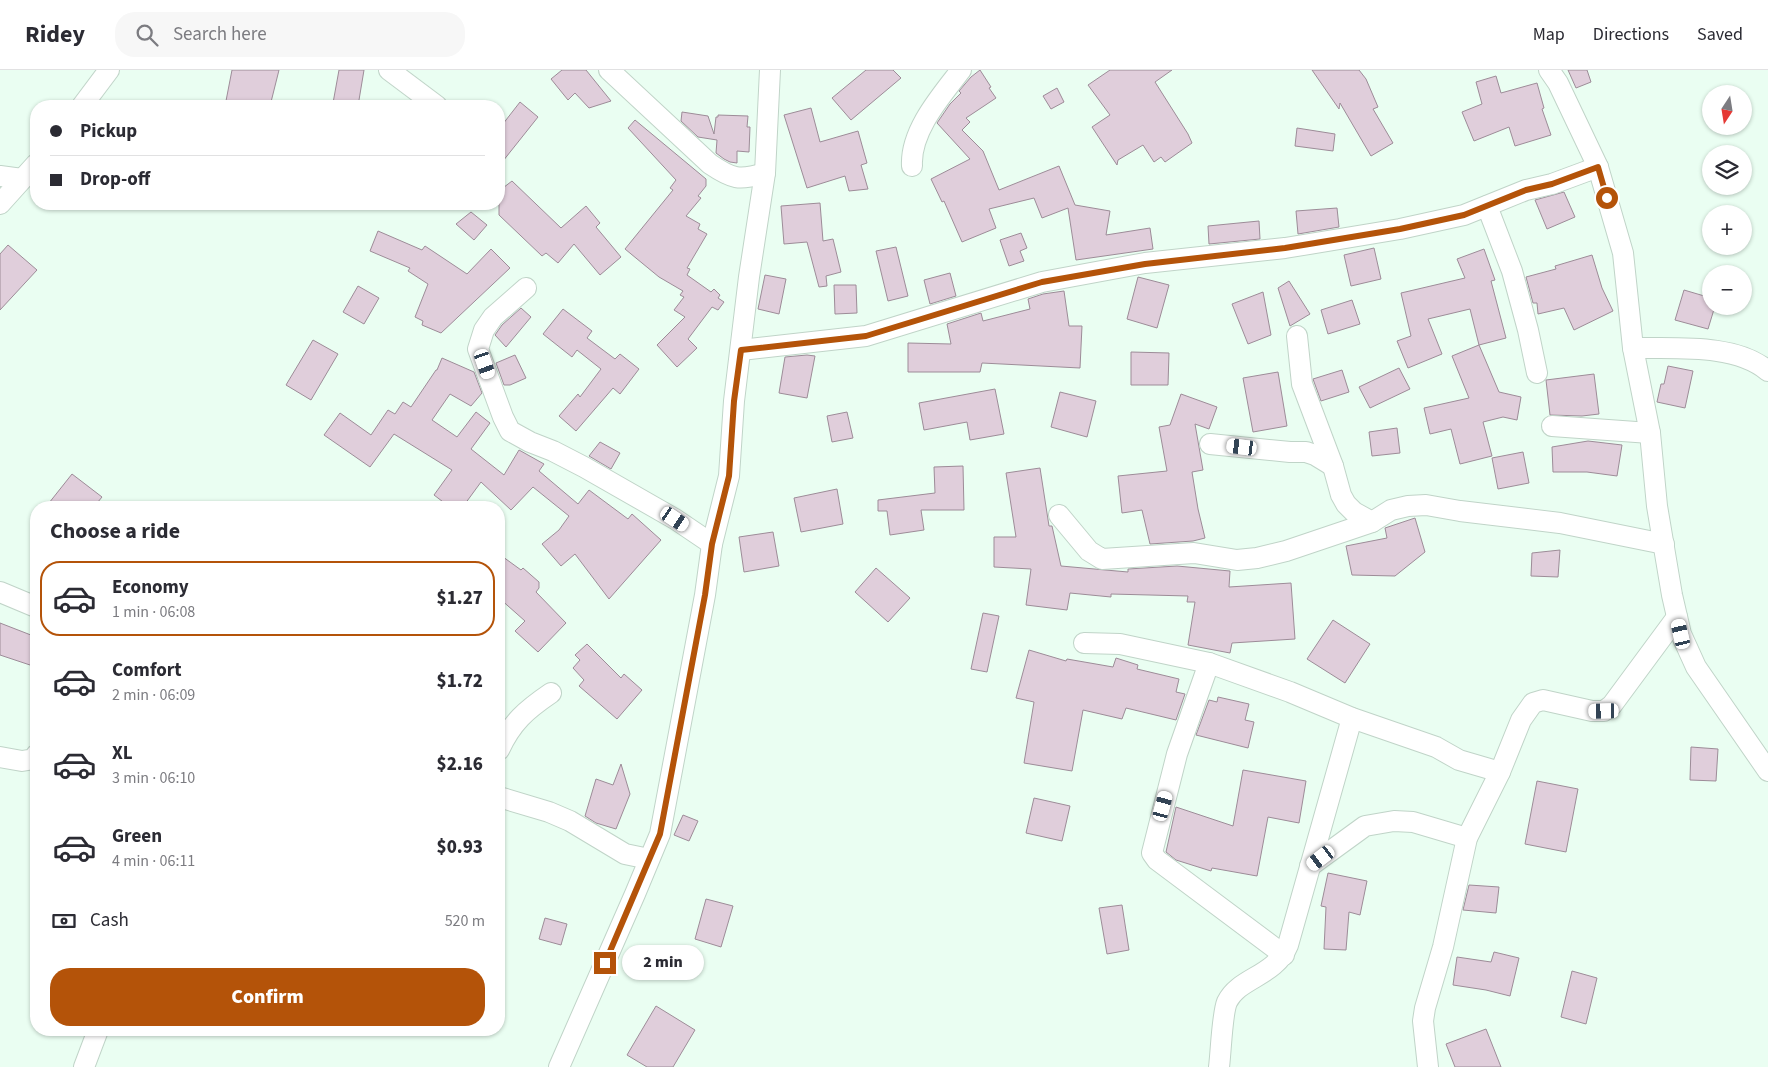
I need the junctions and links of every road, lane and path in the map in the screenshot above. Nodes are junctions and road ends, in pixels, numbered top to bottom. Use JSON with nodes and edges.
{"nodes":[{"id":1,"x":389,"y":70,"type":"edge"},
{"id":2,"x":609,"y":70,"type":"edge"},
{"id":3,"x":770,"y":70,"type":"edge"},
{"id":4,"x":961,"y":70,"type":"edge"},
{"id":5,"x":1549,"y":70,"type":"edge"},
{"id":6,"x":106,"y":71,"type":"edge"},
{"id":7,"x":86,"y":100,"type":"edge"},
{"id":8,"x":429,"y":100,"type":"edge"},
{"id":9,"x":912,"y":166,"type":"dead end"},
{"id":10,"x":1598,"y":167,"type":"junction"},
{"id":11,"x":30,"y":170,"type":"edge"},
{"id":12,"x":765,"y":173,"type":"junction"},
{"id":13,"x":0,"y":176,"type":"edge"},
{"id":14,"x":22,"y":179,"type":"junction"},
{"id":15,"x":0,"y":204,"type":"edge"},
{"id":16,"x":1487,"y":206,"type":"junction"},
{"id":17,"x":526,"y":288,"type":"dead end"},
{"id":18,"x":1297,"y":336,"type":"dead end"},
{"id":19,"x":1633,"y":348,"type":"junction"},
{"id":20,"x":741,"y":350,"type":"junction"},
{"id":21,"x":1768,"y":371,"type":"edge"},
{"id":22,"x":1537,"y":373,"type":"dead end"},
{"id":23,"x":1552,"y":426,"type":"dead end"},
{"id":24,"x":1650,"y":433,"type":"junction"},
{"id":25,"x":1210,"y":444,"type":"dead end"},
{"id":26,"x":1333,"y":466,"type":"junction"},
{"id":27,"x":1059,"y":515,"type":"dead end"},
{"id":28,"x":1372,"y":522,"type":"junction"},
{"id":29,"x":712,"y":544,"type":"junction"},
{"id":30,"x":1664,"y":544,"type":"junction"},
{"id":31,"x":0,"y":592,"type":"edge"},
{"id":32,"x":30,"y":604,"type":"edge"},
{"id":33,"x":1677,"y":617,"type":"junction"},
{"id":34,"x":1084,"y":643,"type":"dead end"},
{"id":35,"x":1209,"y":663,"type":"junction"},
{"id":36,"x":551,"y":693,"type":"dead end"},
{"id":37,"x":1352,"y":718,"type":"junction"},
{"id":38,"x":505,"y":738,"type":"edge"},
{"id":39,"x":0,"y":757,"type":"edge"},
{"id":40,"x":30,"y":760,"type":"edge"},
{"id":41,"x":1768,"y":771,"type":"edge"},
{"id":42,"x":1500,"y":772,"type":"junction"},
{"id":43,"x":505,"y":799,"type":"edge"},
{"id":44,"x":1467,"y":838,"type":"junction"},
{"id":45,"x":649,"y":859,"type":"junction"},
{"id":46,"x":1310,"y":866,"type":"junction"},
{"id":47,"x":1284,"y":955,"type":"junction"},
{"id":48,"x":96,"y":1036,"type":"edge"},
{"id":49,"x":84,"y":1067,"type":"edge"},
{"id":50,"x":559,"y":1067,"type":"edge"},
{"id":51,"x":1219,"y":1067,"type":"edge"},
{"id":52,"x":1428,"y":1067,"type":"edge"}],
"edges":[{"from":1,"to":8,"type":"street"},
{"from":2,"to":12,"type":"street"},
{"from":3,"to":12,"type":"street"},
{"from":4,"to":9,"type":"street"},
{"from":5,"to":10,"type":"street"},
{"from":6,"to":7,"type":"street"},
{"from":10,"to":16,"type":"street"},
{"from":10,"to":19,"type":"street"},
{"from":11,"to":14,"type":"street"},
{"from":12,"to":20,"type":"street"},
{"from":13,"to":14,"type":"street"},
{"from":14,"to":15,"type":"street"},
{"from":16,"to":20,"type":"street"},
{"from":16,"to":22,"type":"street"},
{"from":17,"to":29,"type":"street"},
{"from":18,"to":26,"type":"street"},
{"from":19,"to":21,"type":"street"},
{"from":19,"to":24,"type":"street"},
{"from":20,"to":29,"type":"street"},
{"from":23,"to":24,"type":"street"},
{"from":24,"to":30,"type":"street"},
{"from":25,"to":26,"type":"street"},
{"from":26,"to":28,"type":"street"},
{"from":27,"to":28,"type":"street"},
{"from":28,"to":30,"type":"street"},
{"from":29,"to":45,"type":"street"},
{"from":30,"to":33,"type":"street"},
{"from":31,"to":32,"type":"street"},
{"from":33,"to":41,"type":"street"},
{"from":33,"to":42,"type":"street"},
{"from":34,"to":35,"type":"street"},
{"from":35,"to":37,"type":"street"},
{"from":35,"to":47,"type":"street"},
{"from":36,"to":38,"type":"street"},
{"from":37,"to":42,"type":"street"},
{"from":37,"to":46,"type":"street"},
{"from":39,"to":40,"type":"street"},
{"from":42,"to":44,"type":"street"},
{"from":43,"to":45,"type":"street"},
{"from":44,"to":46,"type":"street"},
{"from":44,"to":52,"type":"street"},
{"from":45,"to":50,"type":"street"},
{"from":46,"to":47,"type":"street"},
{"from":47,"to":51,"type":"street"},
{"from":48,"to":49,"type":"street"}]}
